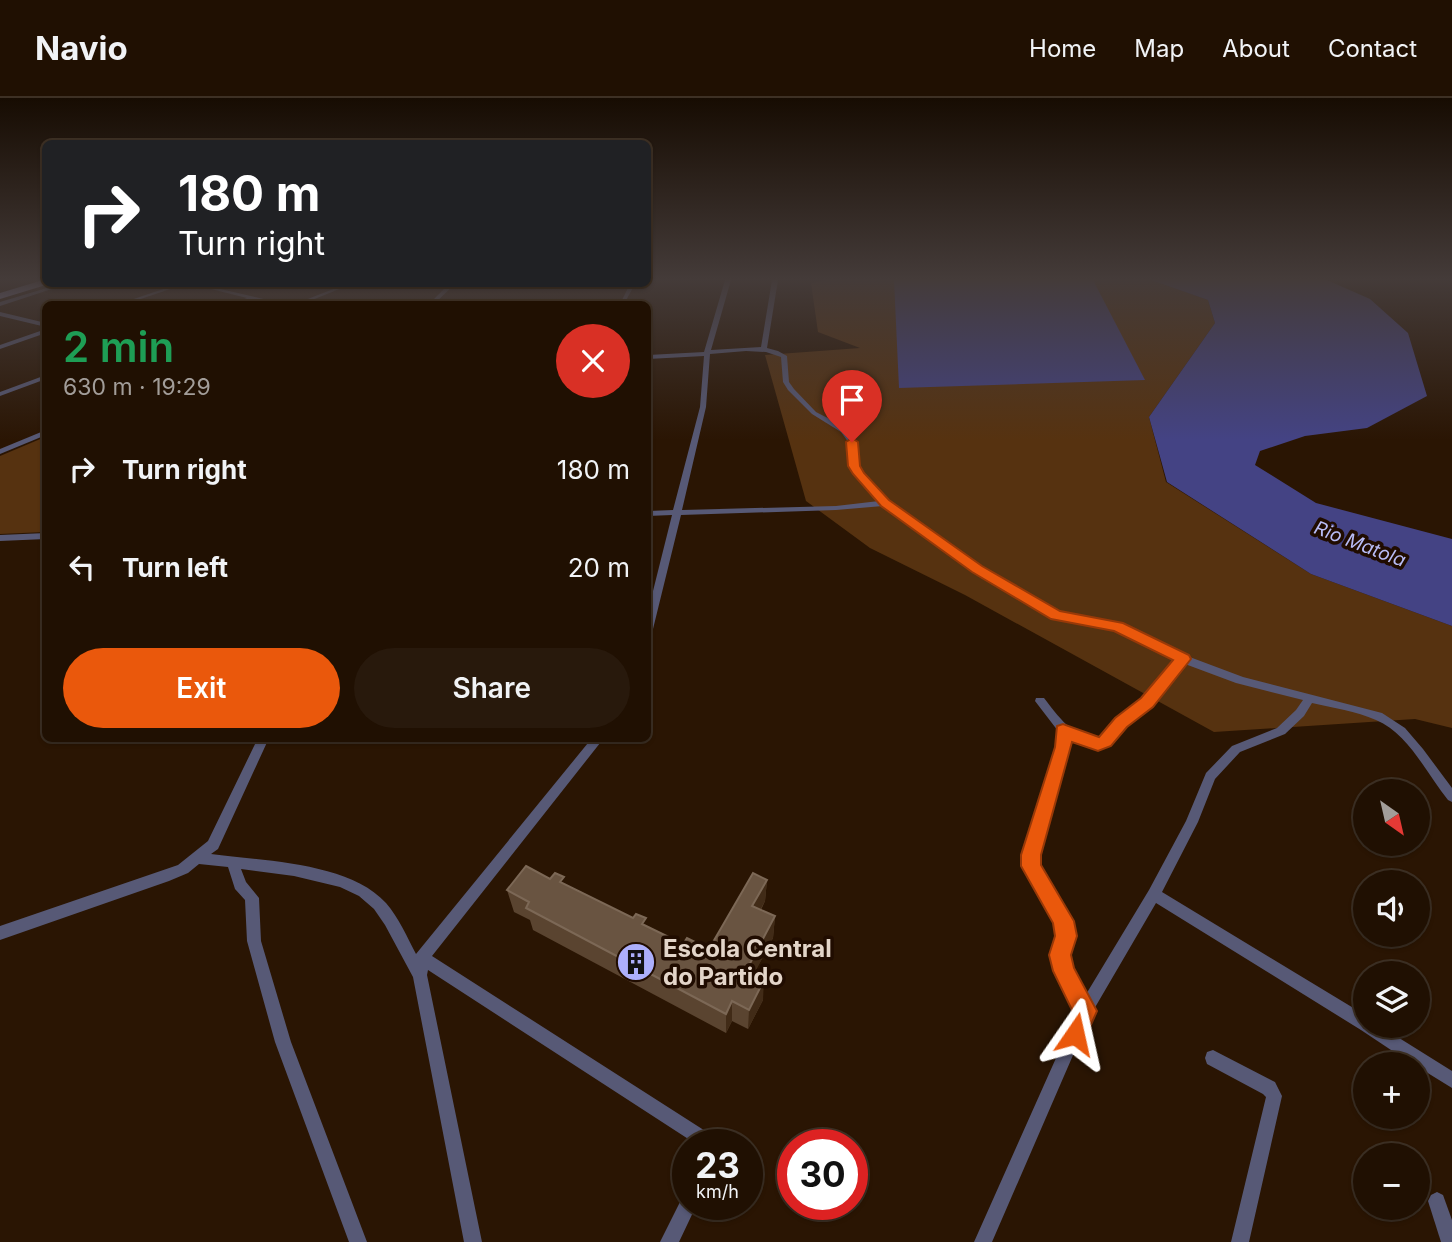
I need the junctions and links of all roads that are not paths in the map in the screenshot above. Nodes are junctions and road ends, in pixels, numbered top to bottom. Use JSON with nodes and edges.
{"nodes":[{"id":1,"x":39,"y":333,"type":"edge"},
{"id":2,"x":713,"y":333,"type":"edge"},
{"id":3,"x":767,"y":333,"type":"edge"},
{"id":4,"x":0,"y":347,"type":"edge"},
{"id":5,"x":764,"y":350,"type":"junction"},
{"id":6,"x":707,"y":353,"type":"junction"},
{"id":7,"x":651,"y":357,"type":"edge"},
{"id":8,"x":42,"y":378,"type":"edge"},
{"id":9,"x":0,"y":394,"type":"edge"},
{"id":10,"x":42,"y":434,"type":"edge"},
{"id":11,"x":0,"y":452,"type":"edge"},
{"id":12,"x":885,"y":503,"type":"junction"},
{"id":13,"x":651,"y":513,"type":"edge"},
{"id":14,"x":676,"y":513,"type":"junction"},
{"id":15,"x":42,"y":536,"type":"edge"},
{"id":16,"x":0,"y":538,"type":"edge"},
{"id":17,"x":651,"y":617,"type":"edge"},
{"id":18,"x":1183,"y":659,"type":"junction"},
{"id":19,"x":1309,"y":699,"type":"junction"},
{"id":20,"x":1040,"y":701,"type":"dead end"},
{"id":21,"x":1063,"y":730,"type":"junction"},
{"id":22,"x":262,"y":742,"type":"edge"},
{"id":23,"x":596,"y":742,"type":"edge"},
{"id":24,"x":1452,"y":797,"type":"edge"},
{"id":25,"x":198,"y":858,"type":"junction"},
{"id":26,"x":233,"y":863,"type":"junction"},
{"id":27,"x":1154,"y":894,"type":"junction"},
{"id":28,"x":0,"y":933,"type":"edge"},
{"id":29,"x":421,"y":967,"type":"junction"},
{"id":30,"x":1085,"y":1011,"type":"junction"},
{"id":31,"x":1353,"y":1017,"type":"edge"},
{"id":32,"x":1386,"y":1038,"type":"edge"},
{"id":33,"x":1213,"y":1058,"type":"dead end"},
{"id":34,"x":1452,"y":1080,"type":"edge"},
{"id":35,"x":686,"y":1129,"type":"edge"},
{"id":36,"x":1437,"y":1201,"type":"dead end"},
{"id":37,"x":680,"y":1220,"type":"edge"},
{"id":38,"x":358,"y":1242,"type":"edge"},
{"id":39,"x":473,"y":1242,"type":"edge"},
{"id":40,"x":669,"y":1242,"type":"edge"},
{"id":41,"x":983,"y":1242,"type":"edge"},
{"id":42,"x":1240,"y":1242,"type":"edge"},
{"id":43,"x":1450,"y":1242,"type":"edge"}],
"edges":[{"from":1,"to":4,"type":"street"},
{"from":2,"to":6,"type":"street"},
{"from":3,"to":5,"type":"street"},
{"from":5,"to":6,"type":"street"},
{"from":5,"to":12,"type":"street"},
{"from":6,"to":7,"type":"street"},
{"from":6,"to":14,"type":"street"},
{"from":8,"to":9,"type":"street"},
{"from":10,"to":11,"type":"street"},
{"from":12,"to":14,"type":"street"},
{"from":12,"to":18,"type":"street"},
{"from":13,"to":14,"type":"street"},
{"from":14,"to":17,"type":"street"},
{"from":15,"to":16,"type":"street"},
{"from":18,"to":19,"type":"street"},
{"from":18,"to":21,"type":"street"},
{"from":19,"to":24,"type":"street"},
{"from":19,"to":27,"type":"street"},
{"from":20,"to":21,"type":"street"},
{"from":21,"to":30,"type":"street"},
{"from":22,"to":25,"type":"street"},
{"from":23,"to":29,"type":"street"},
{"from":25,"to":26,"type":"street"},
{"from":25,"to":28,"type":"street"},
{"from":26,"to":29,"type":"street"},
{"from":26,"to":38,"type":"street"},
{"from":27,"to":30,"type":"street"},
{"from":27,"to":31,"type":"street"},
{"from":29,"to":35,"type":"street"},
{"from":29,"to":39,"type":"street"},
{"from":30,"to":41,"type":"street"},
{"from":32,"to":34,"type":"street"},
{"from":33,"to":42,"type":"street"},
{"from":36,"to":43,"type":"street"},
{"from":37,"to":40,"type":"street"}]}
